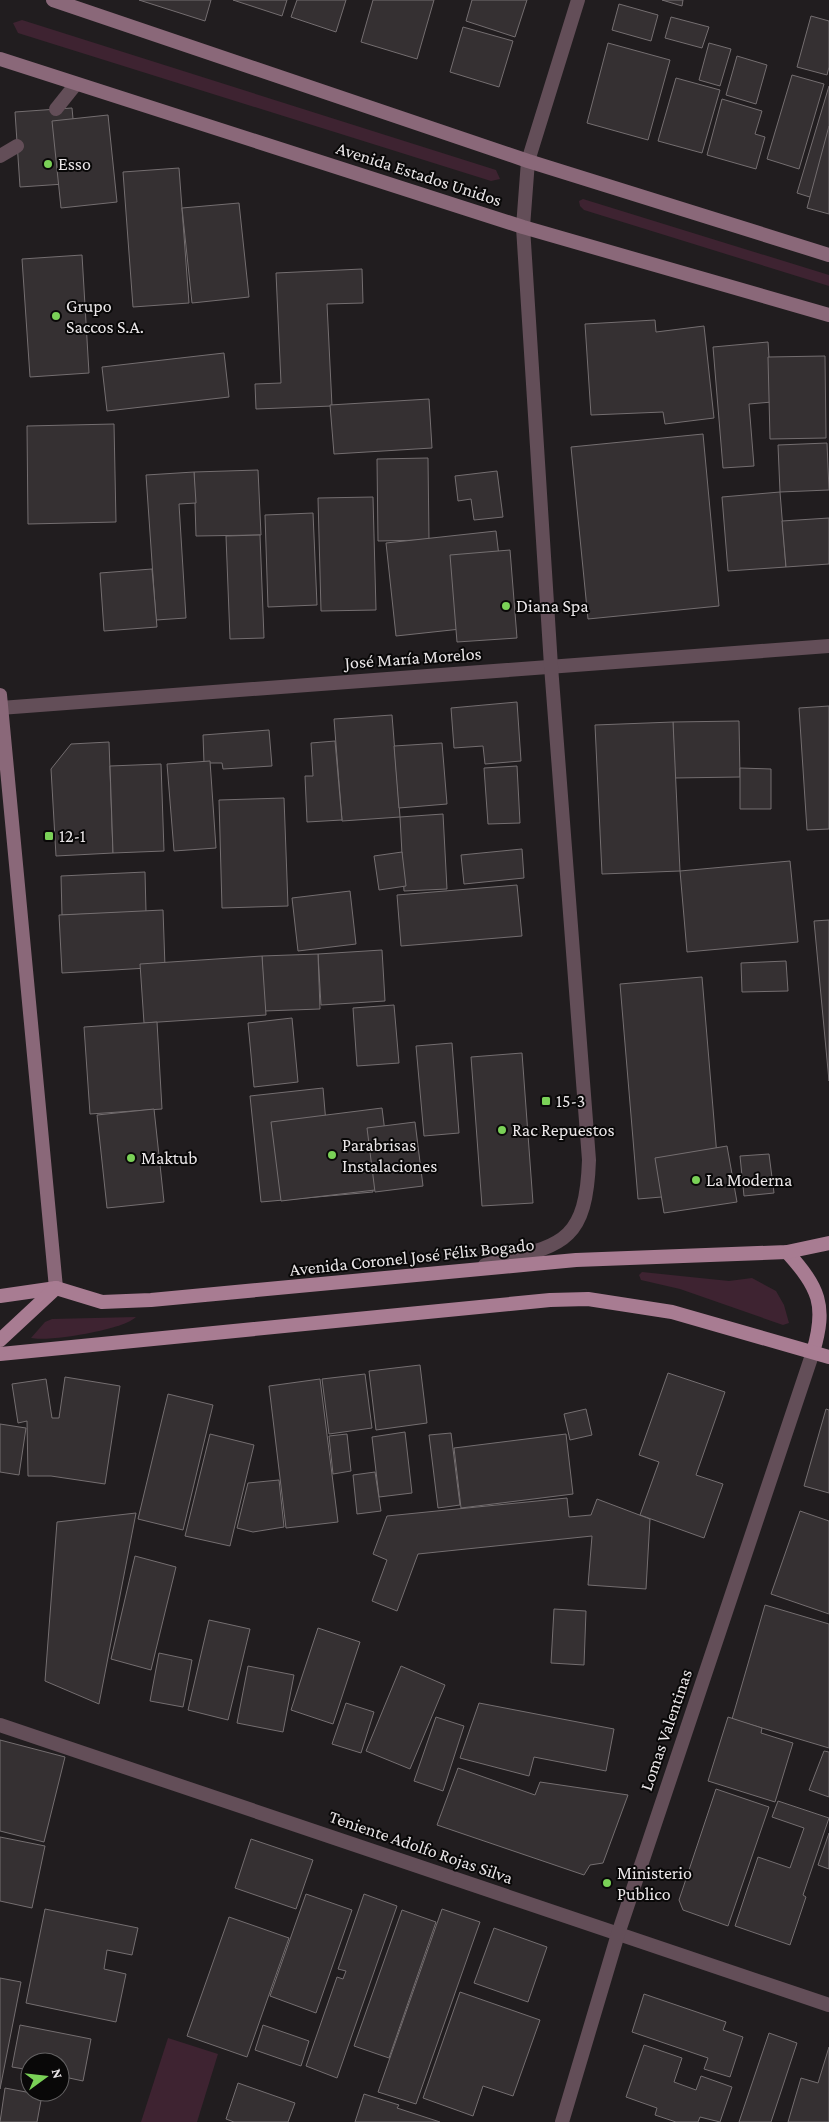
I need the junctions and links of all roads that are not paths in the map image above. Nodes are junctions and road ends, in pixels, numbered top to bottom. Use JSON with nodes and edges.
{"nodes":[{"id":1,"x":53,"y":0,"type":"edge"},
{"id":2,"x":578,"y":0,"type":"edge"},
{"id":3,"x":0,"y":59,"type":"edge"},
{"id":4,"x":76,"y":84,"type":"junction"},
{"id":5,"x":56,"y":109,"type":"dead end"},
{"id":6,"x":17,"y":146,"type":"dead end"},
{"id":7,"x":0,"y":156,"type":"edge"},
{"id":8,"x":528,"y":162,"type":"junction"},
{"id":9,"x":523,"y":227,"type":"junction"},
{"id":10,"x":829,"y":256,"type":"edge"},
{"id":11,"x":829,"y":315,"type":"edge"},
{"id":12,"x":829,"y":646,"type":"edge"},
{"id":13,"x":551,"y":666,"type":"junction"},
{"id":14,"x":0,"y":704,"type":"edge"},
{"id":15,"x":829,"y":1243,"type":"edge"},
{"id":16,"x":787,"y":1252,"type":"junction"},
{"id":17,"x":472,"y":1268,"type":"junction"},
{"id":18,"x":56,"y":1288,"type":"junction"},
{"id":19,"x":0,"y":1296,"type":"edge"},
{"id":20,"x":0,"y":1340,"type":"edge"},
{"id":21,"x":813,"y":1352,"type":"junction"},
{"id":22,"x":0,"y":1354,"type":"edge"},
{"id":23,"x":829,"y":1357,"type":"edge"},
{"id":24,"x":0,"y":1725,"type":"edge"},
{"id":25,"x":618,"y":1934,"type":"junction"},
{"id":26,"x":829,"y":2006,"type":"edge"},
{"id":27,"x":562,"y":2122,"type":"edge"}],
"edges":[{"from":1,"to":8,"type":"main road"},
{"from":2,"to":8,"type":"street"},
{"from":3,"to":4,"type":"main road","name":"Avenida Estados Unidos"},
{"from":4,"to":5,"type":"street"},
{"from":4,"to":9,"type":"main road","name":"Avenida Estados Unidos"},
{"from":6,"to":7,"type":"street"},
{"from":8,"to":9,"type":"street"},
{"from":8,"to":10,"type":"main road"},
{"from":9,"to":11,"type":"main road","name":"Avenida Estados Unidos"},
{"from":9,"to":13,"type":"street"},
{"from":12,"to":13,"type":"street","name":"José María Morelos"},
{"from":13,"to":14,"type":"street","name":"José María Morelos"},
{"from":13,"to":17,"type":"street"},
{"from":14,"to":18,"type":"main road"},
{"from":15,"to":16,"type":"main road","name":"Avenida Coronel José Félix Bogado"},
{"from":16,"to":17,"type":"main road","name":"Avenida Coronel José Félix Bogado"},
{"from":16,"to":21,"type":"main road"},
{"from":17,"to":18,"type":"main road","name":"Avenida Coronel José Félix Bogado"},
{"from":18,"to":19,"type":"main road","name":"Avenida Coronel José Félix Bogado"},
{"from":18,"to":20,"type":"main road"},
{"from":21,"to":22,"type":"main road"},
{"from":21,"to":23,"type":"main road"},
{"from":21,"to":25,"type":"street","name":"Lomas Valentinas"},
{"from":24,"to":25,"type":"street","name":"Teniente Adolfo Rojas Silva"},
{"from":25,"to":26,"type":"street","name":"Teniente Adolfo Rojas Silva"},
{"from":25,"to":27,"type":"street","name":"Lomas Valentinas"}]}
